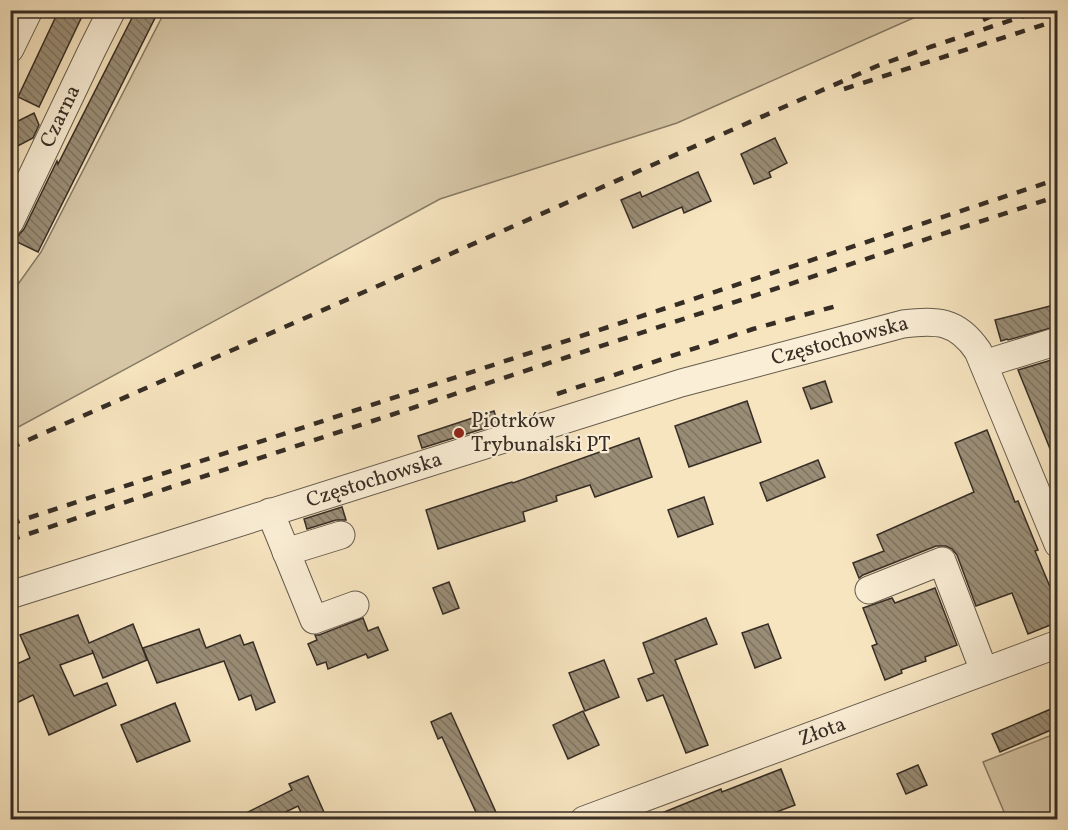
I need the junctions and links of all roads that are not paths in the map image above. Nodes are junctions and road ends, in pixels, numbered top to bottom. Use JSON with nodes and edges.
{"nodes":[{"id":1,"x":29,"y":10,"type":"edge"},
{"id":2,"x":112,"y":10,"type":"edge"},
{"id":3,"x":10,"y":49,"type":"edge"},
{"id":4,"x":12,"y":217,"type":"edge"},
{"id":5,"x":1058,"y":341,"type":"edge"},
{"id":6,"x":984,"y":364,"type":"junction"},
{"id":7,"x":270,"y":512,"type":"junction"},
{"id":8,"x":341,"y":535,"type":"dead end"},
{"id":9,"x":1058,"y":544,"type":"edge"},
{"id":10,"x":286,"y":552,"type":"junction"},
{"id":11,"x":869,"y":590,"type":"dead end"},
{"id":12,"x":10,"y":595,"type":"edge"},
{"id":13,"x":355,"y":605,"type":"dead end"},
{"id":14,"x":1058,"y":644,"type":"edge"},
{"id":15,"x":984,"y":671,"type":"junction"},
{"id":16,"x":584,"y":819,"type":"edge"}],
"edges":[{"from":1,"to":3,"type":"street"},
{"from":2,"to":4,"type":"street","name":"Czarna"},
{"from":5,"to":6,"type":"street"},
{"from":6,"to":7,"type":"street","name":"Częstochowska"},
{"from":6,"to":9,"type":"street"},
{"from":7,"to":10,"type":"street"},
{"from":7,"to":12,"type":"street","name":"Częstochowska"},
{"from":8,"to":10,"type":"street"},
{"from":10,"to":13,"type":"street"},
{"from":11,"to":15,"type":"street"},
{"from":14,"to":15,"type":"street","name":"Złota"},
{"from":15,"to":16,"type":"street","name":"Złota"}]}
